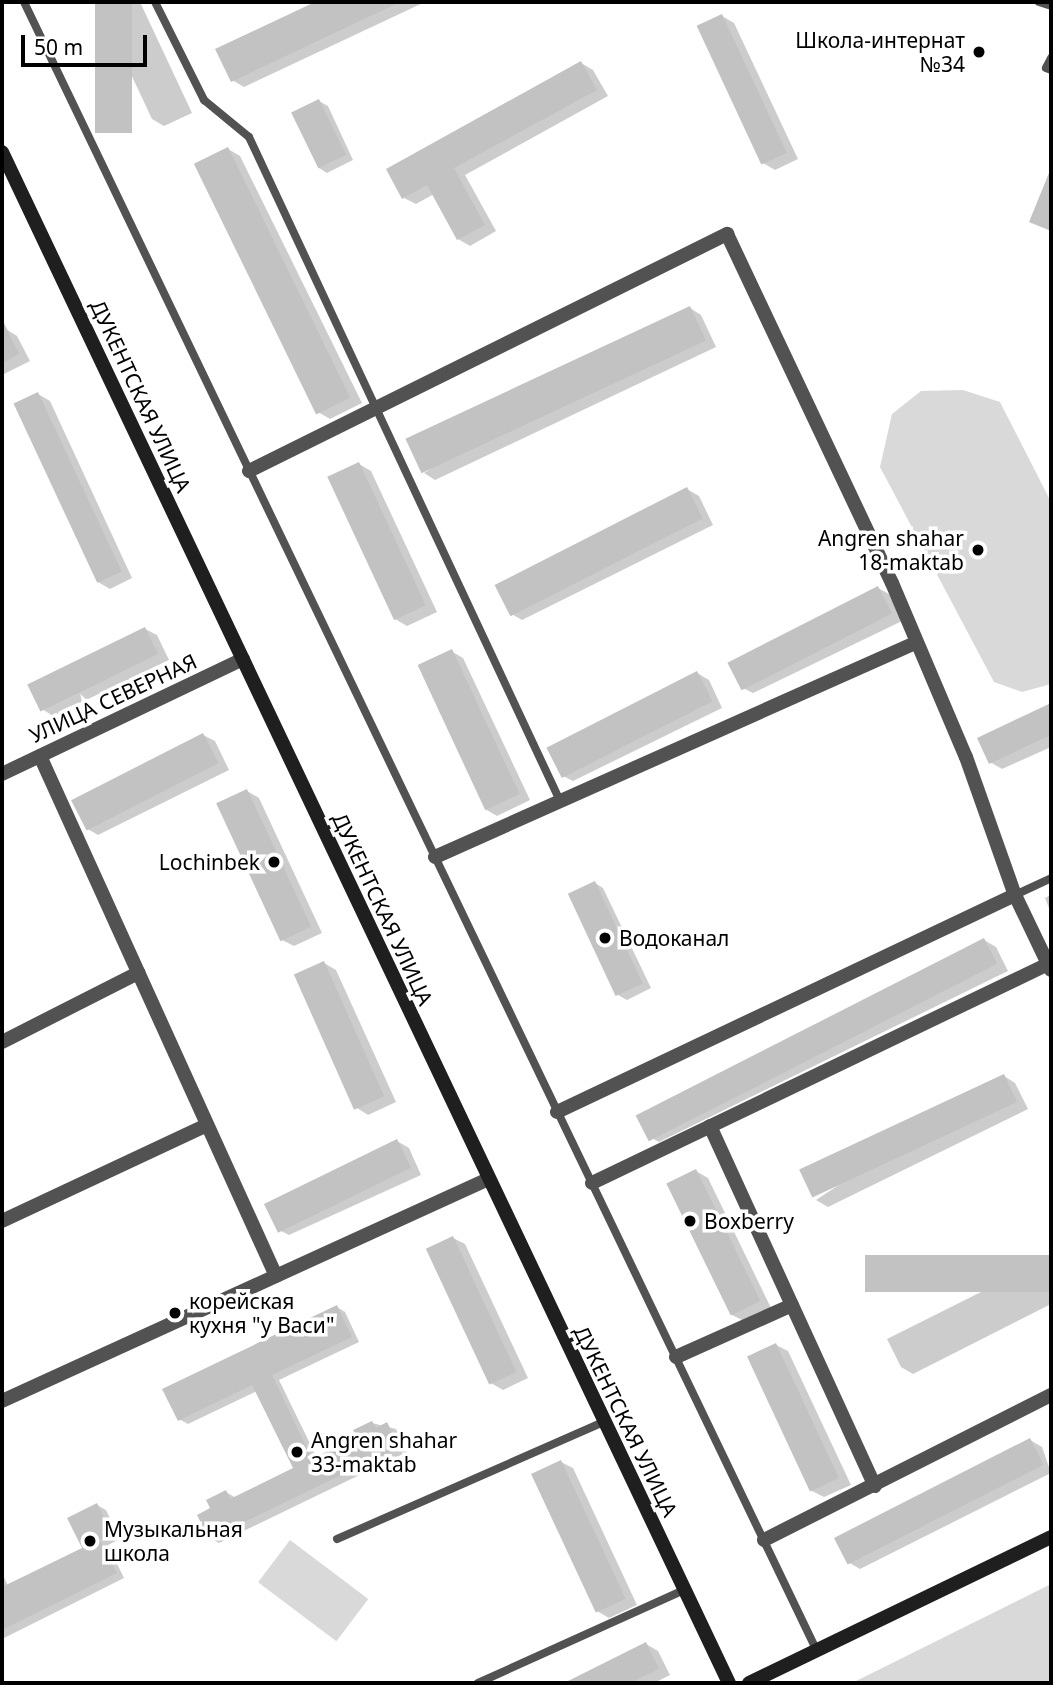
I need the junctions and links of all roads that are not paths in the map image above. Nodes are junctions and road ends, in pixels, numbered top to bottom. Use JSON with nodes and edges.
{"nodes":[{"id":1,"x":24,"y":2,"type":"edge"},
{"id":2,"x":155,"y":2,"type":"edge"},
{"id":3,"x":1039,"y":2,"type":"edge"},
{"id":4,"x":1051,"y":6,"type":"edge"},
{"id":5,"x":1051,"y":58,"type":"edge"},
{"id":6,"x":1051,"y":71,"type":"edge"},
{"id":7,"x":2,"y":152,"type":"edge"},
{"id":8,"x":377,"y":408,"type":"junction"},
{"id":9,"x":249,"y":471,"type":"junction"},
{"id":10,"x":915,"y":643,"type":"junction"},
{"id":11,"x":243,"y":659,"type":"junction"},
{"id":12,"x":40,"y":756,"type":"junction"},
{"id":13,"x":2,"y":774,"type":"edge"},
{"id":14,"x":560,"y":801,"type":"junction"},
{"id":15,"x":435,"y":857,"type":"junction"},
{"id":16,"x":1051,"y":878,"type":"edge"},
{"id":17,"x":1015,"y":895,"type":"junction"},
{"id":18,"x":1050,"y":967,"type":"edge"},
{"id":19,"x":138,"y":973,"type":"junction"},
{"id":20,"x":2,"y":1042,"type":"edge"},
{"id":21,"x":557,"y":1112,"type":"junction"},
{"id":22,"x":207,"y":1125,"type":"junction"},
{"id":23,"x":710,"y":1126,"type":"junction"},
{"id":24,"x":486,"y":1180,"type":"junction"},
{"id":25,"x":592,"y":1183,"type":"junction"},
{"id":26,"x":2,"y":1221,"type":"edge"},
{"id":27,"x":276,"y":1276,"type":"junction"},
{"id":28,"x":792,"y":1305,"type":"junction"},
{"id":29,"x":676,"y":1357,"type":"junction"},
{"id":30,"x":1051,"y":1395,"type":"edge"},
{"id":31,"x":2,"y":1401,"type":"edge"},
{"id":32,"x":603,"y":1423,"type":"junction"},
{"id":33,"x":875,"y":1486,"type":"junction"},
{"id":34,"x":1051,"y":1537,"type":"edge"},
{"id":35,"x":337,"y":1539,"type":"dead end"},
{"id":36,"x":764,"y":1540,"type":"junction"},
{"id":37,"x":684,"y":1590,"type":"junction"},
{"id":38,"x":817,"y":1651,"type":"junction"},
{"id":39,"x":478,"y":1683,"type":"edge"},
{"id":40,"x":729,"y":1683,"type":"edge"},
{"id":41,"x":749,"y":1683,"type":"edge"}],
"edges":[{"from":1,"to":9,"type":"lane"},
{"from":2,"to":8,"type":"lane"},
{"from":3,"to":4,"type":"lane"},
{"from":5,"to":6,"type":"lane"},
{"from":7,"to":11,"type":"main road","name":"ДУКЕНТСКАЯ УЛИЦА"},
{"from":8,"to":9,"type":"street"},
{"from":8,"to":10,"type":"street"},
{"from":8,"to":14,"type":"lane"},
{"from":9,"to":15,"type":"lane"},
{"from":10,"to":14,"type":"street"},
{"from":10,"to":17,"type":"street"},
{"from":11,"to":12,"type":"street","name":"УЛИЦА СЕВЕРНАЯ"},
{"from":11,"to":24,"type":"main road","name":"ДУКЕНТСКАЯ УЛИЦА"},
{"from":12,"to":13,"type":"street","name":"УЛИЦА СЕВЕРНАЯ"},
{"from":12,"to":19,"type":"street"},
{"from":14,"to":15,"type":"street"},
{"from":15,"to":21,"type":"lane"},
{"from":16,"to":17,"type":"lane"},
{"from":17,"to":18,"type":"street"},
{"from":17,"to":21,"type":"street"},
{"from":18,"to":23,"type":"street"},
{"from":19,"to":20,"type":"street"},
{"from":19,"to":22,"type":"street"},
{"from":21,"to":25,"type":"lane"},
{"from":22,"to":26,"type":"street"},
{"from":22,"to":27,"type":"street"},
{"from":23,"to":25,"type":"street"},
{"from":23,"to":28,"type":"street"},
{"from":24,"to":27,"type":"street"},
{"from":24,"to":32,"type":"main road","name":"ДУКЕНТСКАЯ УЛИЦА"},
{"from":25,"to":29,"type":"lane"},
{"from":27,"to":31,"type":"street"},
{"from":28,"to":29,"type":"street"},
{"from":28,"to":33,"type":"street"},
{"from":29,"to":36,"type":"lane"},
{"from":30,"to":33,"type":"street"},
{"from":32,"to":35,"type":"lane"},
{"from":32,"to":37,"type":"main road","name":"ДУКЕНТСКАЯ УЛИЦА"},
{"from":33,"to":36,"type":"street"},
{"from":34,"to":38,"type":"main road"},
{"from":36,"to":38,"type":"lane"},
{"from":37,"to":39,"type":"lane"},
{"from":37,"to":40,"type":"main road","name":"ДУКЕНТСКАЯ УЛИЦА"},
{"from":38,"to":41,"type":"main road"}]}
